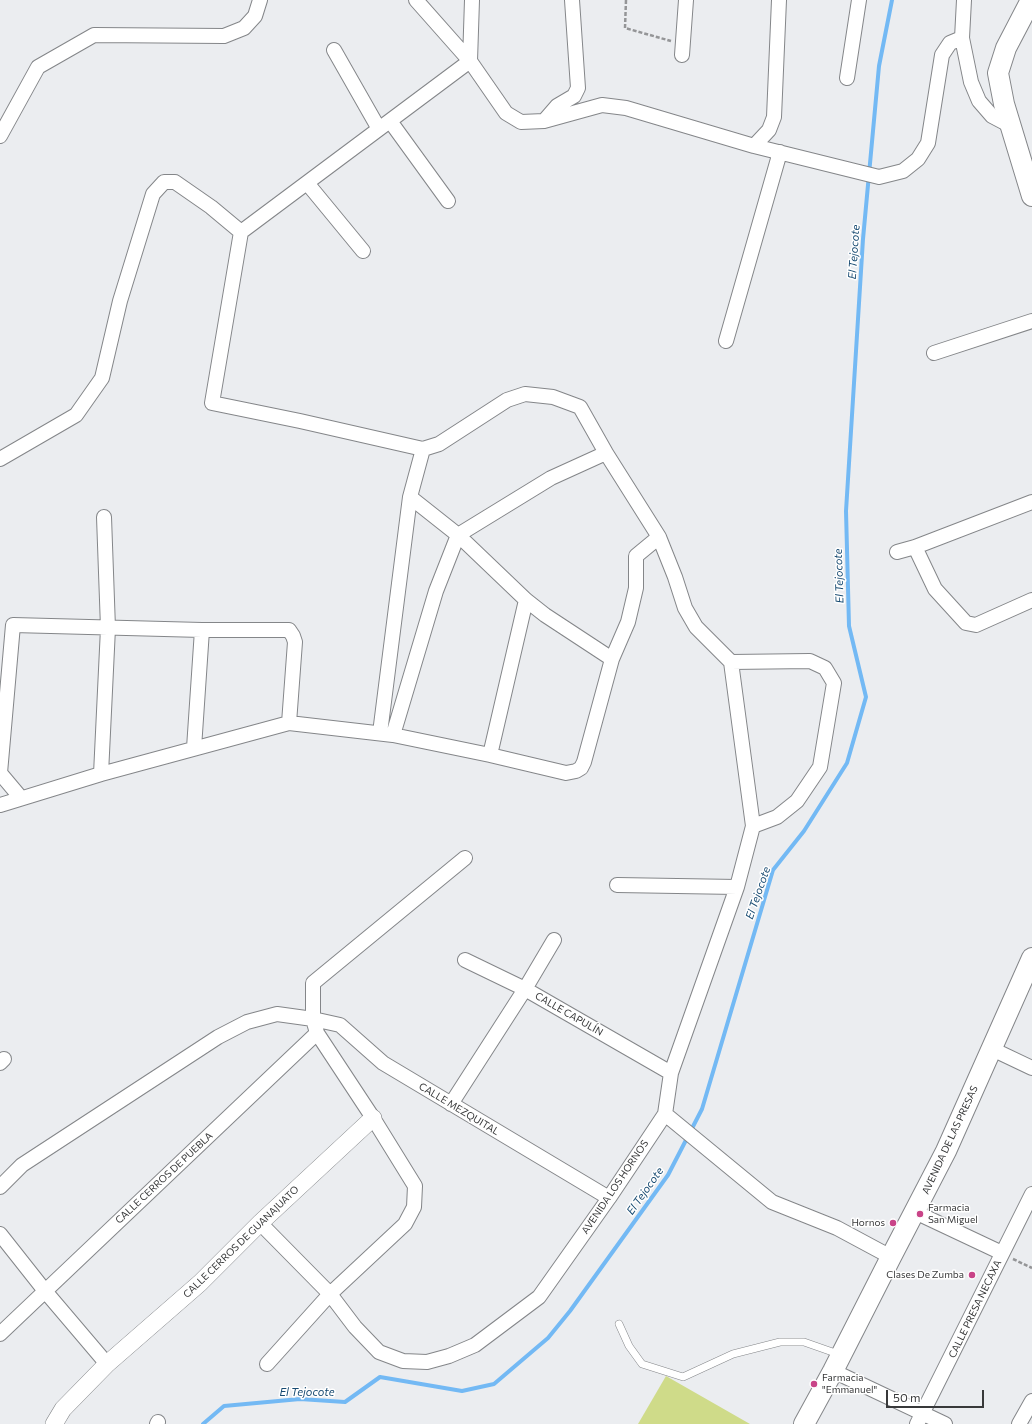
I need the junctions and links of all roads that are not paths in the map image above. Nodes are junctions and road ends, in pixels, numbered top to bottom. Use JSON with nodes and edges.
{"nodes":[{"id":1,"x":260,"y":0,"type":"edge"},
{"id":2,"x":416,"y":0,"type":"edge"},
{"id":3,"x":472,"y":0,"type":"edge"},
{"id":4,"x":572,"y":0,"type":"edge"},
{"id":5,"x":686,"y":0,"type":"edge"},
{"id":6,"x":779,"y":0,"type":"edge"},
{"id":7,"x":859,"y":0,"type":"edge"},
{"id":8,"x":964,"y":0,"type":"edge"},
{"id":9,"x":1031,"y":0,"type":"edge"},
{"id":10,"x":962,"y":38,"type":"junction"},
{"id":11,"x":334,"y":50,"type":"dead end"},
{"id":12,"x":683,"y":50,"type":"road end"},
{"id":13,"x":470,"y":61,"type":"junction"},
{"id":14,"x":847,"y":78,"type":"dead end"},
{"id":15,"x":544,"y":121,"type":"junction"},
{"id":16,"x":384,"y":125,"type":"junction"},
{"id":17,"x":1011,"y":126,"type":"junction"},
{"id":18,"x":0,"y":136,"type":"edge"},
{"id":19,"x":754,"y":146,"type":"junction"},
{"id":20,"x":780,"y":152,"type":"junction"},
{"id":21,"x":307,"y":183,"type":"junction"},
{"id":22,"x":1032,"y":196,"type":"edge"},
{"id":23,"x":448,"y":201,"type":"dead end"},
{"id":24,"x":241,"y":232,"type":"junction"},
{"id":25,"x":363,"y":251,"type":"dead end"},
{"id":26,"x":1032,"y":321,"type":"edge"},
{"id":27,"x":726,"y":341,"type":"dead end"},
{"id":28,"x":934,"y":353,"type":"dead end"},
{"id":29,"x":423,"y":449,"type":"junction"},
{"id":30,"x":606,"y":453,"type":"junction"},
{"id":31,"x":0,"y":459,"type":"edge"},
{"id":32,"x":410,"y":497,"type":"junction"},
{"id":33,"x":1031,"y":506,"type":"edge"},
{"id":34,"x":104,"y":517,"type":"dead end"},
{"id":35,"x":458,"y":535,"type":"junction"},
{"id":36,"x":659,"y":538,"type":"junction"},
{"id":37,"x":915,"y":547,"type":"junction"},
{"id":38,"x":897,"y":552,"type":"dead end"},
{"id":39,"x":526,"y":600,"type":"junction"},
{"id":40,"x":1032,"y":600,"type":"edge"},
{"id":41,"x":108,"y":628,"type":"junction"},
{"id":42,"x":202,"y":630,"type":"junction"},
{"id":43,"x":612,"y":659,"type":"junction"},
{"id":44,"x":731,"y":662,"type":"junction"},
{"id":45,"x":289,"y":724,"type":"junction"},
{"id":46,"x":386,"y":734,"type":"junction"},
{"id":47,"x":194,"y":748,"type":"junction"},
{"id":48,"x":490,"y":755,"type":"junction"},
{"id":49,"x":101,"y":774,"type":"junction"},
{"id":50,"x":21,"y":798,"type":"junction"},
{"id":51,"x":0,"y":805,"type":"edge"},
{"id":52,"x":753,"y":826,"type":"junction"},
{"id":53,"x":465,"y":858,"type":"dead end"},
{"id":54,"x":617,"y":885,"type":"dead end"},
{"id":55,"x":737,"y":887,"type":"junction"},
{"id":56,"x":554,"y":940,"type":"dead end"},
{"id":57,"x":1032,"y":958,"type":"edge"},
{"id":58,"x":465,"y":960,"type":"dead end"},
{"id":59,"x":525,"y":989,"type":"junction"},
{"id":60,"x":313,"y":1019,"type":"junction"},
{"id":61,"x":317,"y":1033,"type":"junction"},
{"id":62,"x":992,"y":1049,"type":"junction"},
{"id":63,"x":1032,"y":1068,"type":"edge"},
{"id":64,"x":671,"y":1073,"type":"junction"},
{"id":65,"x":451,"y":1104,"type":"junction"},
{"id":66,"x":665,"y":1114,"type":"junction"},
{"id":67,"x":373,"y":1118,"type":"junction"},
{"id":68,"x":0,"y":1187,"type":"edge"},
{"id":69,"x":1032,"y":1194,"type":"edge"},
{"id":70,"x":609,"y":1198,"type":"junction"},
{"id":71,"x":915,"y":1212,"type":"junction"},
{"id":72,"x":260,"y":1223,"type":"junction"},
{"id":73,"x":0,"y":1234,"type":"edge"},
{"id":74,"x":1002,"y":1253,"type":"junction"},
{"id":75,"x":891,"y":1257,"type":"junction"},
{"id":76,"x":45,"y":1291,"type":"junction"},
{"id":77,"x":330,"y":1294,"type":"junction"},
{"id":78,"x":619,"y":1324,"type":"dead end"},
{"id":79,"x":0,"y":1334,"type":"edge"},
{"id":80,"x":837,"y":1363,"type":"junction"},
{"id":81,"x":107,"y":1364,"type":"junction"},
{"id":82,"x":267,"y":1364,"type":"dead end"},
{"id":83,"x":1032,"y":1401,"type":"edge"},
{"id":84,"x":920,"y":1418,"type":"edge"},
{"id":85,"x":54,"y":1424,"type":"edge"},
{"id":86,"x":804,"y":1424,"type":"edge"},
{"id":87,"x":945,"y":1424,"type":"edge"},
{"id":88,"x":1019,"y":1424,"type":"edge"}],
"edges":[{"from":1,"to":18,"type":"street"},
{"from":2,"to":13,"type":"street"},
{"from":3,"to":13,"type":"street"},
{"from":4,"to":15,"type":"street"},
{"from":5,"to":12,"type":"street"},
{"from":6,"to":19,"type":"street"},
{"from":7,"to":14,"type":"street"},
{"from":8,"to":10,"type":"street"},
{"from":9,"to":17,"type":"main road"},
{"from":10,"to":17,"type":"street"},
{"from":10,"to":20,"type":"street"},
{"from":11,"to":16,"type":"street"},
{"from":13,"to":15,"type":"street"},
{"from":13,"to":16,"type":"street"},
{"from":15,"to":19,"type":"street"},
{"from":16,"to":21,"type":"street"},
{"from":16,"to":23,"type":"street"},
{"from":17,"to":22,"type":"main road"},
{"from":19,"to":20,"type":"street"},
{"from":20,"to":27,"type":"street"},
{"from":21,"to":24,"type":"street"},
{"from":21,"to":25,"type":"street"},
{"from":24,"to":29,"type":"street"},
{"from":24,"to":31,"type":"street"},
{"from":26,"to":28,"type":"street"},
{"from":29,"to":30,"type":"street"},
{"from":29,"to":32,"type":"street"},
{"from":30,"to":35,"type":"street"},
{"from":30,"to":36,"type":"street"},
{"from":32,"to":35,"type":"street"},
{"from":32,"to":46,"type":"street"},
{"from":33,"to":37,"type":"street"},
{"from":34,"to":41,"type":"street"},
{"from":35,"to":39,"type":"street"},
{"from":35,"to":46,"type":"street"},
{"from":36,"to":43,"type":"street"},
{"from":36,"to":44,"type":"street"},
{"from":37,"to":38,"type":"street"},
{"from":37,"to":40,"type":"street"},
{"from":39,"to":43,"type":"street"},
{"from":39,"to":48,"type":"street"},
{"from":41,"to":42,"type":"street"},
{"from":41,"to":49,"type":"street"},
{"from":41,"to":50,"type":"street"},
{"from":42,"to":45,"type":"street"},
{"from":42,"to":47,"type":"street"},
{"from":43,"to":48,"type":"street"},
{"from":44,"to":52,"type":"street"},
{"from":44,"to":52,"type":"street"},
{"from":45,"to":46,"type":"street"},
{"from":45,"to":47,"type":"street"},
{"from":46,"to":48,"type":"street"},
{"from":47,"to":49,"type":"street"},
{"from":49,"to":50,"type":"street"},
{"from":50,"to":51,"type":"street"},
{"from":52,"to":55,"type":"street","name":"AVENIDA LOS HORNOS"},
{"from":53,"to":60,"type":"street"},
{"from":54,"to":55,"type":"street"},
{"from":55,"to":64,"type":"street","name":"AVENIDA LOS HORNOS"},
{"from":56,"to":59,"type":"street"},
{"from":57,"to":62,"type":"main road","name":"AVENIDA DE LAS PRESAS"},
{"from":58,"to":59,"type":"street","name":"CALLE CAPULÍN"},
{"from":59,"to":64,"type":"street","name":"CALLE CAPULÍN"},
{"from":59,"to":65,"type":"street"},
{"from":60,"to":61,"type":"street"},
{"from":60,"to":65,"type":"street","name":"CALLE MEZQUITAL"},
{"from":60,"to":68,"type":"street","name":"CALLE MEZQUITAL"},
{"from":61,"to":67,"type":"street"},
{"from":61,"to":76,"type":"street","name":"CALLE CERROS DE PUEBLA"},
{"from":62,"to":63,"type":"street"},
{"from":62,"to":71,"type":"main road","name":"AVENIDA DE LAS PRESAS"},
{"from":64,"to":66,"type":"street","name":"AVENIDA LOS HORNOS"},
{"from":65,"to":70,"type":"street","name":"CALLE MEZQUITAL"},
{"from":66,"to":70,"type":"street","name":"AVENIDA LOS HORNOS"},
{"from":66,"to":75,"type":"street"},
{"from":67,"to":72,"type":"street","name":"CALLE CERROS DE GUANAJUATO"},
{"from":67,"to":77,"type":"street"},
{"from":69,"to":74,"type":"street","name":"CALLE PRESA NECAXA"},
{"from":70,"to":77,"type":"street","name":"AVENIDA LOS HORNOS"},
{"from":71,"to":74,"type":"street"},
{"from":71,"to":75,"type":"main road","name":"AVENIDA DE LAS PRESAS"},
{"from":72,"to":77,"type":"street","name":"AVENIDA LOS HORNOS"},
{"from":72,"to":81,"type":"street","name":"CALLE CERROS DE GUANAJUATO"},
{"from":73,"to":76,"type":"street"},
{"from":74,"to":84,"type":"street","name":"CALLE PRESA NECAXA"},
{"from":75,"to":80,"type":"main road","name":"AVENIDA DE LAS PRESAS"},
{"from":76,"to":79,"type":"street","name":"CALLE CERROS DE PUEBLA"},
{"from":76,"to":81,"type":"street"},
{"from":77,"to":82,"type":"street"},
{"from":78,"to":80,"type":"lane"},
{"from":80,"to":84,"type":"street"},
{"from":80,"to":86,"type":"main road","name":"AVENIDA DE LAS PRESAS"},
{"from":81,"to":85,"type":"street","name":"CALLE CERROS DE GUANAJUATO"},
{"from":83,"to":88,"type":"street"},
{"from":84,"to":87,"type":"street"}]}
